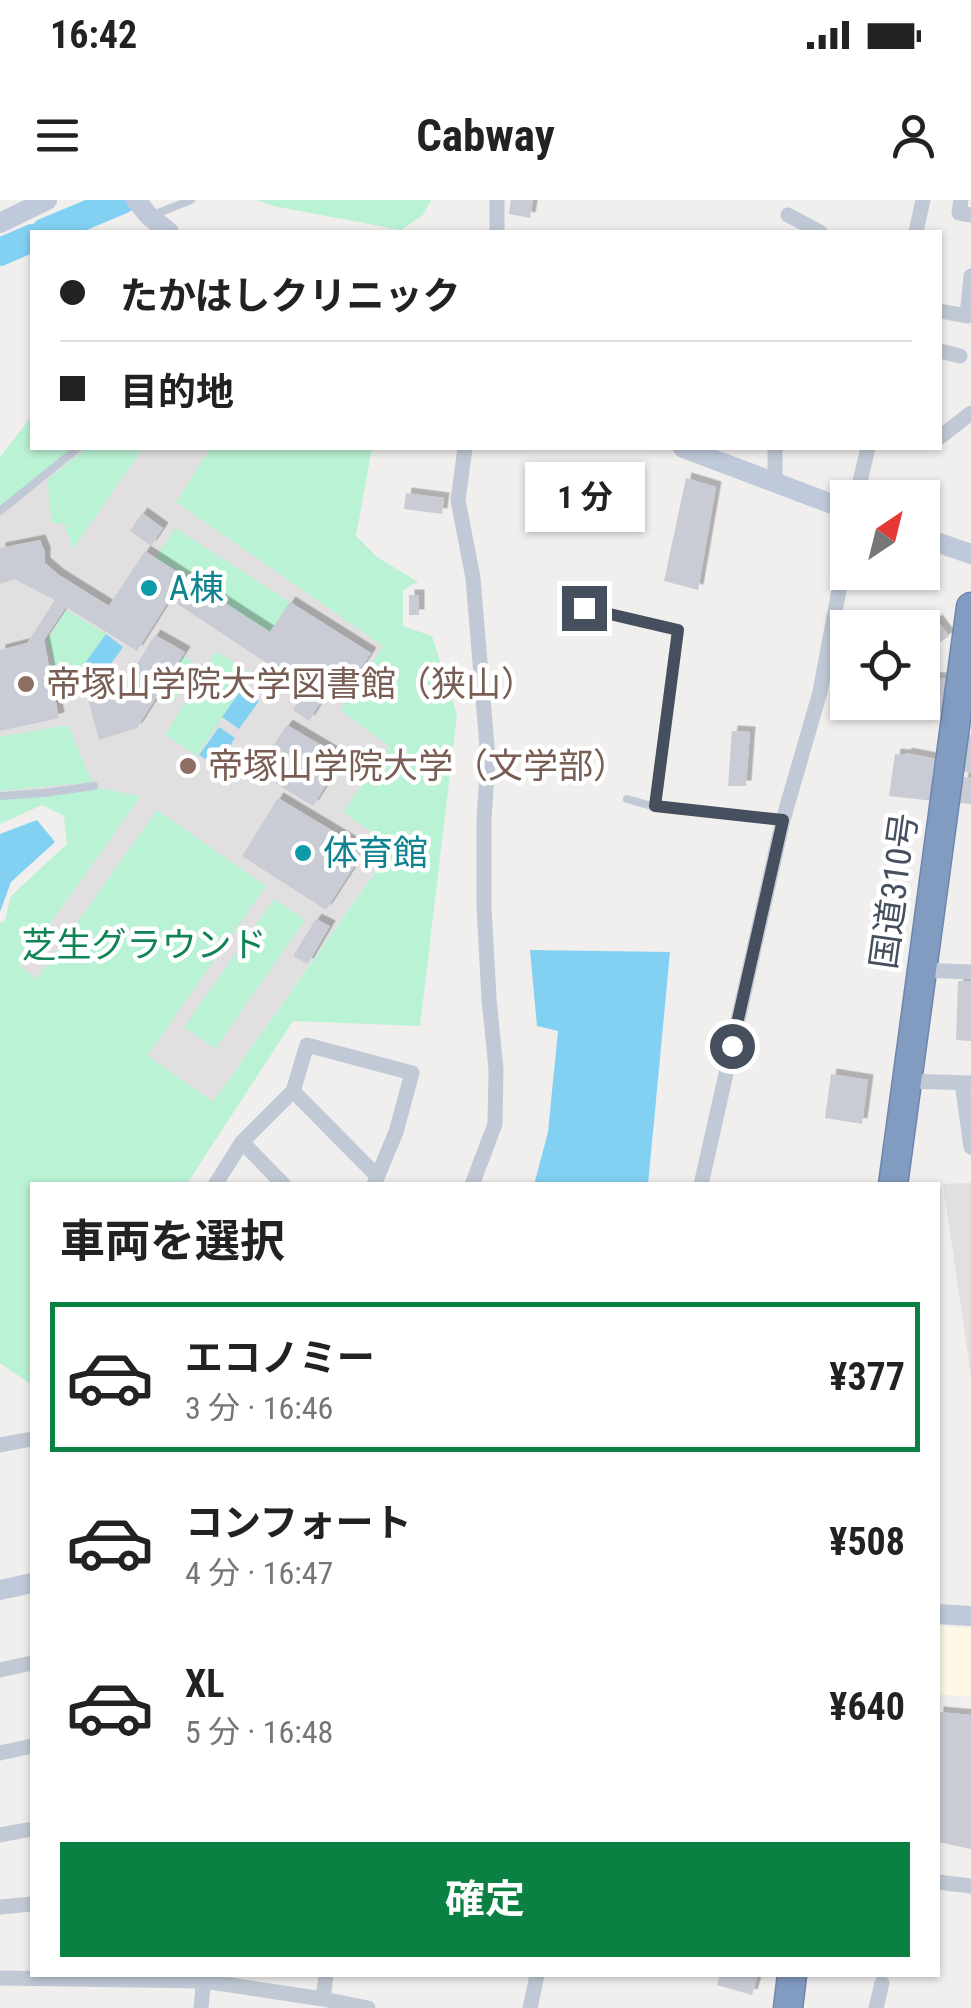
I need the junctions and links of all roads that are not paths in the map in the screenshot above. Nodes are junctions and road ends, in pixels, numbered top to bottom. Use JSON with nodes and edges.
{"nodes":[{"id":1,"x":47,"y":200,"type":"edge"},
{"id":2,"x":191,"y":200,"type":"edge"},
{"id":3,"x":497,"y":200,"type":"edge"},
{"id":4,"x":923,"y":200,"type":"edge"},
{"id":5,"x":961,"y":200,"type":"edge"},
{"id":6,"x":143,"y":208,"type":"edge"},
{"id":7,"x":971,"y":215,"type":"edge"},
{"id":8,"x":0,"y":223,"type":"edge"},
{"id":9,"x":167,"y":230,"type":"edge"},
{"id":10,"x":497,"y":230,"type":"edge"},
{"id":11,"x":916,"y":230,"type":"edge"},
{"id":12,"x":971,"y":276,"type":"edge"},
{"id":13,"x":942,"y":311,"type":"edge"},
{"id":14,"x":942,"y":352,"type":"edge"},
{"id":15,"x":960,"y":356,"type":"dead end"},
{"id":16,"x":971,"y":413,"type":"edge"},
{"id":17,"x":942,"y":435,"type":"edge"},
{"id":18,"x":76,"y":450,"type":"edge"},
{"id":19,"x":465,"y":450,"type":"edge"},
{"id":20,"x":688,"y":450,"type":"edge"},
{"id":21,"x":775,"y":450,"type":"edge"},
{"id":22,"x":868,"y":450,"type":"edge"},
{"id":23,"x":860,"y":480,"type":"edge"},
{"id":24,"x":775,"y":482,"type":"junction"},
{"id":25,"x":830,"y":503,"type":"edge"},
{"id":26,"x":0,"y":511,"type":"edge"},
{"id":27,"x":940,"y":543,"type":"edge"},
{"id":28,"x":971,"y":554,"type":"edge"},
{"id":29,"x":839,"y":590,"type":"edge"},
{"id":30,"x":971,"y":606,"type":"edge"},
{"id":31,"x":584,"y":608,"type":"dead end"},
{"id":32,"x":94,"y":786,"type":"dead end"},
{"id":33,"x":0,"y":796,"type":"edge"},
{"id":34,"x":628,"y":799,"type":"dead end"},
{"id":35,"x":655,"y":806,"type":"junction"},
{"id":36,"x":783,"y":820,"type":"junction"},
{"id":37,"x":921,"y":970,"type":"junction"},
{"id":38,"x":971,"y":972,"type":"edge"},
{"id":39,"x":907,"y":1081,"type":"junction"},
{"id":40,"x":966,"y":1083,"type":"edge"},
{"id":41,"x":293,"y":1092,"type":"junction"},
{"id":42,"x":242,"y":1142,"type":"junction"},
{"id":43,"x":971,"y":1147,"type":"edge"},
{"id":44,"x":376,"y":1181,"type":"edge"},
{"id":45,"x":217,"y":1182,"type":"edge"},
{"id":46,"x":281,"y":1182,"type":"edge"},
{"id":47,"x":473,"y":1182,"type":"edge"},
{"id":48,"x":702,"y":1182,"type":"edge"},
{"id":49,"x":893,"y":1182,"type":"edge"},
{"id":50,"x":30,"y":1438,"type":"edge"},
{"id":51,"x":0,"y":1446,"type":"edge"},
{"id":52,"x":30,"y":1583,"type":"edge"},
{"id":53,"x":0,"y":1590,"type":"edge"},
{"id":54,"x":940,"y":1614,"type":"edge"},
{"id":55,"x":971,"y":1616,"type":"edge"},
{"id":56,"x":30,"y":1664,"type":"edge"},
{"id":57,"x":0,"y":1670,"type":"edge"},
{"id":58,"x":30,"y":1746,"type":"edge"},
{"id":59,"x":0,"y":1752,"type":"edge"},
{"id":60,"x":30,"y":1829,"type":"edge"},
{"id":61,"x":0,"y":1834,"type":"edge"},
{"id":62,"x":940,"y":1882,"type":"edge"},
{"id":63,"x":971,"y":1886,"type":"edge"},
{"id":64,"x":30,"y":1904,"type":"edge"},
{"id":65,"x":0,"y":1906,"type":"edge"},
{"id":66,"x":326,"y":1977,"type":"edge"},
{"id":67,"x":537,"y":1977,"type":"edge"},
{"id":68,"x":792,"y":1977,"type":"edge"},
{"id":69,"x":0,"y":1978,"type":"edge"},
{"id":70,"x":204,"y":1978,"type":"edge"},
{"id":71,"x":882,"y":1984,"type":"dead end"},
{"id":72,"x":323,"y":1998,"type":"junction"},
{"id":73,"x":201,"y":2008,"type":"edge"},
{"id":74,"x":368,"y":2008,"type":"edge"},
{"id":75,"x":530,"y":2008,"type":"edge"},
{"id":76,"x":788,"y":2008,"type":"edge"},
{"id":77,"x":876,"y":2008,"type":"edge"}],
"edges":[{"from":1,"to":8,"type":"street"},
{"from":2,"to":6,"type":"lane"},
{"from":3,"to":10,"type":"street"},
{"from":4,"to":11,"type":"street"},
{"from":5,"to":7,"type":"street"},
{"from":6,"to":9,"type":"street"},
{"from":12,"to":13,"type":"street"},
{"from":14,"to":15,"type":"street"},
{"from":16,"to":17,"type":"street"},
{"from":18,"to":26,"type":"lane"},
{"from":19,"to":47,"type":"street"},
{"from":20,"to":24,"type":"street"},
{"from":21,"to":24,"type":"street"},
{"from":22,"to":23,"type":"street"},
{"from":24,"to":25,"type":"street"},
{"from":27,"to":28,"type":"street"},
{"from":29,"to":36,"type":"street"},
{"from":30,"to":37,"type":"highway","name":"国道310号"},
{"from":31,"to":35,"type":"lane"},
{"from":32,"to":33,"type":"lane"},
{"from":34,"to":35,"type":"lane"},
{"from":35,"to":36,"type":"lane"},
{"from":36,"to":48,"type":"street"},
{"from":37,"to":38,"type":"street"},
{"from":37,"to":39,"type":"highway","name":"国道310号"},
{"from":39,"to":40,"type":"street"},
{"from":39,"to":49,"type":"highway","name":"国道310号"},
{"from":40,"to":43,"type":"street"},
{"from":41,"to":42,"type":"street"},
{"from":41,"to":44,"type":"street"},
{"from":41,"to":44,"type":"street"},
{"from":42,"to":45,"type":"street"},
{"from":42,"to":46,"type":"street"},
{"from":50,"to":51,"type":"street"},
{"from":52,"to":53,"type":"street"},
{"from":54,"to":55,"type":"street"},
{"from":56,"to":57,"type":"street"},
{"from":58,"to":59,"type":"street"},
{"from":60,"to":61,"type":"street"},
{"from":62,"to":63,"type":"street"},
{"from":64,"to":65,"type":"street"},
{"from":66,"to":72,"type":"street"},
{"from":67,"to":75,"type":"street"},
{"from":68,"to":76,"type":"highway"},
{"from":69,"to":70,"type":"street"},
{"from":70,"to":72,"type":"street"},
{"from":70,"to":73,"type":"street"},
{"from":71,"to":77,"type":"street"},
{"from":72,"to":74,"type":"street"}]}
